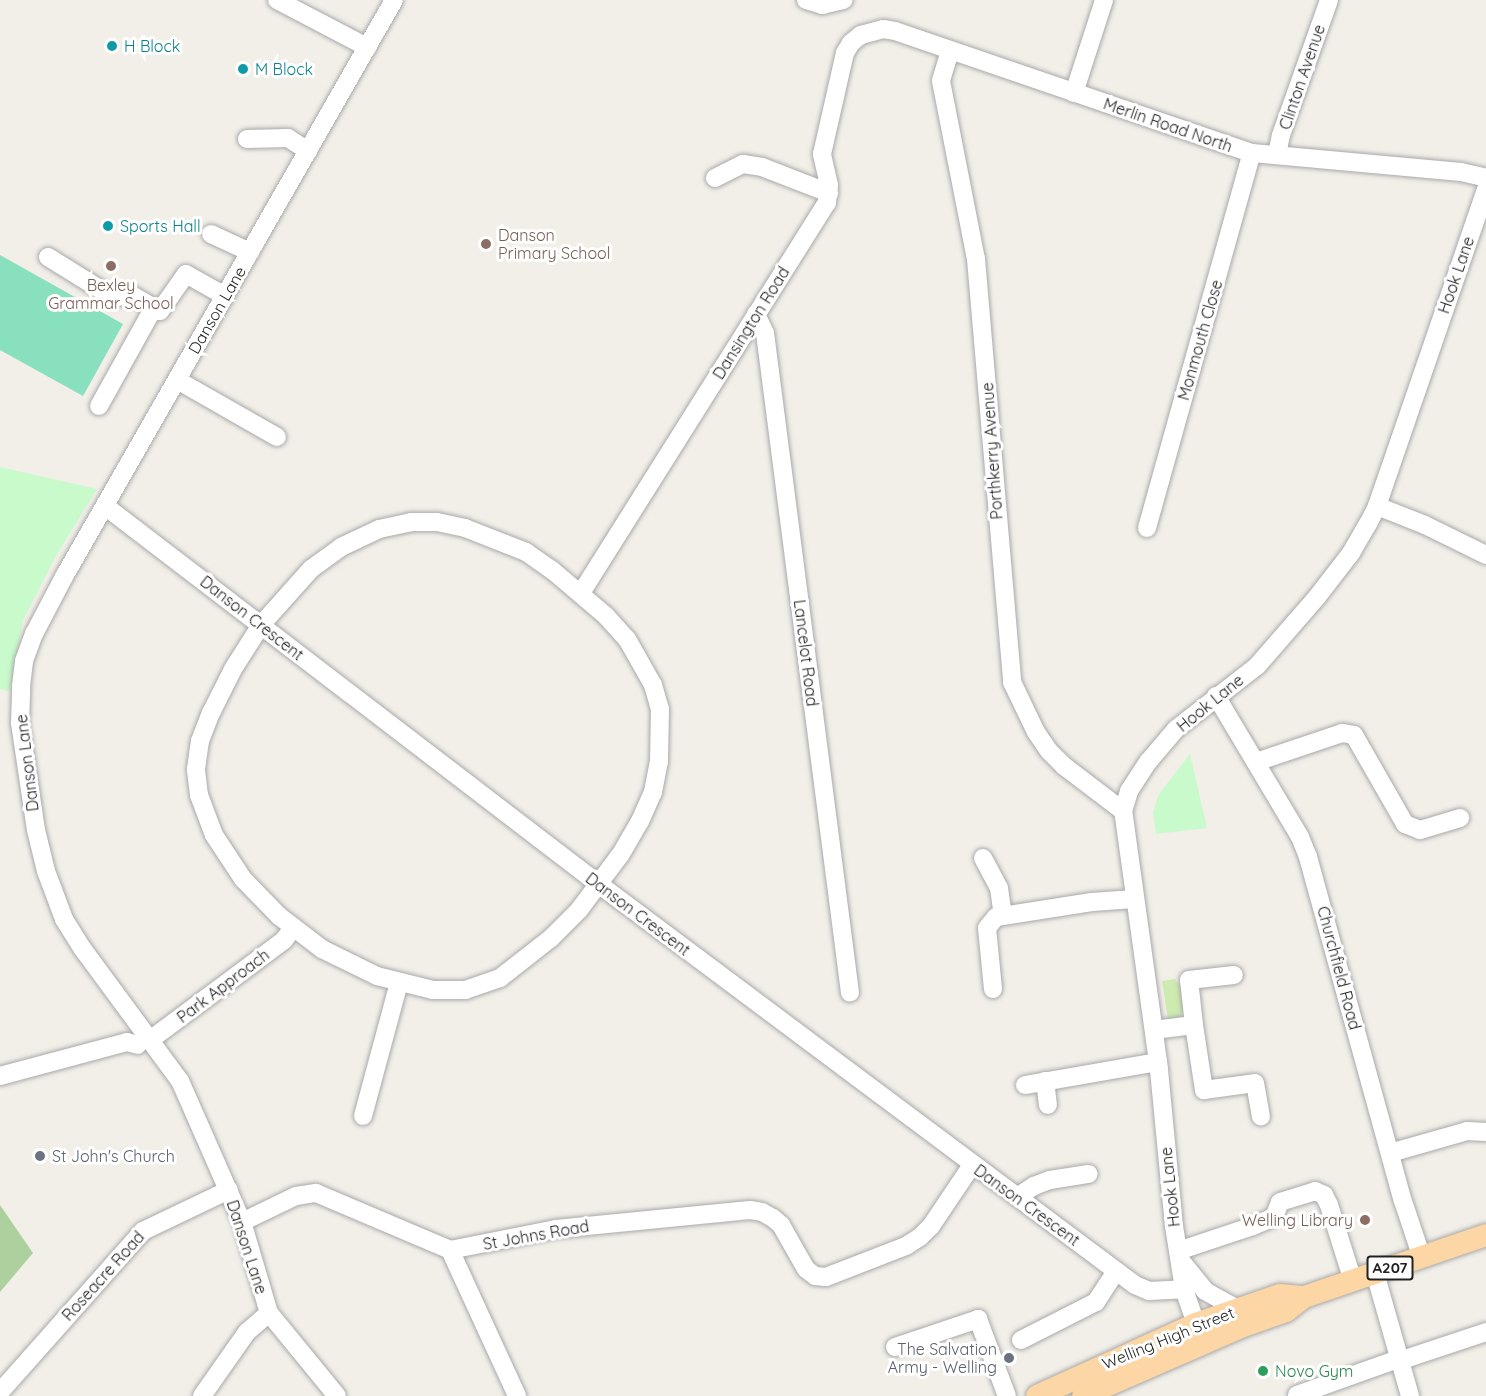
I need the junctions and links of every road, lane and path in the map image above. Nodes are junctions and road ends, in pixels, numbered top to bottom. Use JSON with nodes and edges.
{"nodes":[{"id":1,"x":277,"y":0,"type":"edge"},
{"id":2,"x":394,"y":0,"type":"edge"},
{"id":3,"x":806,"y":0,"type":"edge"},
{"id":4,"x":843,"y":0,"type":"edge"},
{"id":5,"x":1104,"y":0,"type":"edge"},
{"id":6,"x":1329,"y":0,"type":"edge"},
{"id":7,"x":367,"y":47,"type":"junction"},
{"id":8,"x":950,"y":51,"type":"junction"},
{"id":9,"x":1074,"y":93,"type":"junction"},
{"id":10,"x":247,"y":139,"type":"dead end"},
{"id":11,"x":308,"y":151,"type":"junction"},
{"id":12,"x":1252,"y":153,"type":"junction"},
{"id":13,"x":1277,"y":155,"type":"junction"},
{"id":14,"x":715,"y":178,"type":"dead end"},
{"id":15,"x":1486,"y":178,"type":"edge"},
{"id":16,"x":1486,"y":189,"type":"edge"},
{"id":17,"x":829,"y":193,"type":"junction"},
{"id":18,"x":211,"y":234,"type":"dead end"},
{"id":19,"x":250,"y":252,"type":"junction"},
{"id":20,"x":48,"y":257,"type":"dead end"},
{"id":21,"x":225,"y":297,"type":"junction"},
{"id":22,"x":154,"y":307,"type":"junction"},
{"id":23,"x":756,"y":315,"type":"junction"},
{"id":24,"x":177,"y":380,"type":"junction"},
{"id":25,"x":99,"y":406,"type":"dead end"},
{"id":26,"x":277,"y":437,"type":"dead end"},
{"id":27,"x":105,"y":506,"type":"junction"},
{"id":28,"x":1377,"y":506,"type":"junction"},
{"id":29,"x":1147,"y":528,"type":"dead end"},
{"id":30,"x":1486,"y":555,"type":"edge"},
{"id":31,"x":581,"y":593,"type":"junction"},
{"id":32,"x":261,"y":626,"type":"junction"},
{"id":33,"x":1216,"y":696,"type":"junction"},
{"id":34,"x":1256,"y":762,"type":"junction"},
{"id":35,"x":1123,"y":811,"type":"junction"},
{"id":36,"x":1460,"y":818,"type":"dead end"},
{"id":37,"x":983,"y":858,"type":"dead end"},
{"id":38,"x":600,"y":885,"type":"junction"},
{"id":39,"x":1134,"y":899,"type":"junction"},
{"id":40,"x":1003,"y":915,"type":"junction"},
{"id":41,"x":293,"y":928,"type":"junction"},
{"id":42,"x":1234,"y":975,"type":"dead end"},
{"id":43,"x":399,"y":983,"type":"junction"},
{"id":44,"x":993,"y":989,"type":"dead end"},
{"id":45,"x":850,"y":993,"type":"dead end"},
{"id":46,"x":1194,"y":1025,"type":"junction"},
{"id":47,"x":1154,"y":1030,"type":"junction"},
{"id":48,"x":140,"y":1042,"type":"junction"},
{"id":49,"x":1158,"y":1062,"type":"junction"},
{"id":50,"x":3,"y":1075,"type":"edge"},
{"id":51,"x":1045,"y":1082,"type":"junction"},
{"id":52,"x":1025,"y":1084,"type":"dead end"},
{"id":53,"x":1048,"y":1105,"type":"dead end"},
{"id":54,"x":363,"y":1116,"type":"dead end"},
{"id":55,"x":1261,"y":1116,"type":"dead end"},
{"id":56,"x":1486,"y":1132,"type":"edge"},
{"id":57,"x":1390,"y":1153,"type":"junction"},
{"id":58,"x":972,"y":1165,"type":"junction"},
{"id":59,"x":1089,"y":1174,"type":"dead end"},
{"id":60,"x":229,"y":1190,"type":"junction"},
{"id":61,"x":1017,"y":1197,"type":"junction"},
{"id":62,"x":242,"y":1222,"type":"junction"},
{"id":63,"x":1486,"y":1235,"type":"edge"},
{"id":64,"x":450,"y":1250,"type":"junction"},
{"id":65,"x":1179,"y":1255,"type":"junction"},
{"id":66,"x":1422,"y":1258,"type":"junction"},
{"id":67,"x":1116,"y":1271,"type":"junction"},
{"id":68,"x":1375,"y":1273,"type":"junction"},
{"id":69,"x":1353,"y":1281,"type":"junction"},
{"id":70,"x":1184,"y":1289,"type":"junction"},
{"id":71,"x":268,"y":1313,"type":"junction"},
{"id":72,"x":1240,"y":1318,"type":"junction"},
{"id":73,"x":1196,"y":1324,"type":"junction"},
{"id":74,"x":1486,"y":1332,"type":"edge"},
{"id":75,"x":1022,"y":1340,"type":"dead end"},
{"id":76,"x":895,"y":1347,"type":"dead end"},
{"id":77,"x":1399,"y":1360,"type":"junction"},
{"id":78,"x":1126,"y":1377,"type":"edge"},
{"id":79,"x":0,"y":1392,"type":"edge"},
{"id":80,"x":1297,"y":1395,"type":"edge"},
{"id":81,"x":202,"y":1396,"type":"edge"},
{"id":82,"x":337,"y":1396,"type":"edge"},
{"id":83,"x":518,"y":1396,"type":"edge"},
{"id":84,"x":1007,"y":1396,"type":"edge"},
{"id":85,"x":1037,"y":1396,"type":"edge"},
{"id":86,"x":1083,"y":1396,"type":"edge"},
{"id":87,"x":1410,"y":1396,"type":"edge"}],
"edges":[{"from":1,"to":7,"type":"street"},
{"from":2,"to":7,"type":"street","name":"Danson Lane"},
{"from":3,"to":4,"type":"street"},
{"from":5,"to":9,"type":"street"},
{"from":6,"to":13,"type":"street","name":"Clinton Avenue"},
{"from":7,"to":11,"type":"street","name":"Danson Lane"},
{"from":8,"to":9,"type":"street","name":"Merlin Road North"},
{"from":8,"to":17,"type":"street","name":"Merlin Road North"},
{"from":8,"to":35,"type":"street","name":"Porthkerry Avenue"},
{"from":9,"to":12,"type":"street","name":"Merlin Road North"},
{"from":10,"to":11,"type":"street"},
{"from":11,"to":19,"type":"street","name":"Danson Lane"},
{"from":12,"to":13,"type":"street","name":"Merlin Road North"},
{"from":12,"to":29,"type":"street","name":"Monmouth Close"},
{"from":13,"to":15,"type":"street","name":"Merlin Road North"},
{"from":14,"to":17,"type":"street"},
{"from":16,"to":28,"type":"street","name":"Hook Lane"},
{"from":17,"to":23,"type":"street","name":"Dansington Road"},
{"from":18,"to":19,"type":"street"},
{"from":19,"to":21,"type":"street","name":"Danson Lane"},
{"from":20,"to":22,"type":"street"},
{"from":21,"to":22,"type":"street"},
{"from":21,"to":24,"type":"street","name":"Danson Lane"},
{"from":22,"to":25,"type":"street"},
{"from":23,"to":31,"type":"street","name":"Dansington Road"},
{"from":23,"to":45,"type":"street","name":"Lancelot Road"},
{"from":24,"to":26,"type":"street"},
{"from":24,"to":27,"type":"street","name":"Danson Lane"},
{"from":27,"to":32,"type":"street","name":"Danson Crescent"},
{"from":27,"to":48,"type":"street","name":"Danson Lane"},
{"from":28,"to":30,"type":"street"},
{"from":28,"to":33,"type":"street","name":"Hook Lane"},
{"from":31,"to":32,"type":"street"},
{"from":31,"to":38,"type":"street"},
{"from":32,"to":38,"type":"street","name":"Danson Crescent"},
{"from":32,"to":41,"type":"street"},
{"from":33,"to":34,"type":"street","name":"Churchfield Road"},
{"from":33,"to":35,"type":"street","name":"Hook Lane"},
{"from":34,"to":36,"type":"street"},
{"from":34,"to":57,"type":"street","name":"Churchfield Road"},
{"from":35,"to":39,"type":"street","name":"Hook Lane"},
{"from":37,"to":40,"type":"street"},
{"from":38,"to":43,"type":"street"},
{"from":38,"to":58,"type":"street","name":"Danson Crescent"},
{"from":39,"to":40,"type":"street"},
{"from":39,"to":47,"type":"street","name":"Hook Lane"},
{"from":40,"to":44,"type":"street"},
{"from":41,"to":43,"type":"street"},
{"from":41,"to":48,"type":"street","name":"Park Approach"},
{"from":42,"to":46,"type":"street"},
{"from":43,"to":54,"type":"street"},
{"from":46,"to":47,"type":"street"},
{"from":46,"to":55,"type":"street"},
{"from":47,"to":49,"type":"street","name":"Hook Lane"},
{"from":48,"to":50,"type":"street"},
{"from":48,"to":60,"type":"street","name":"Danson Lane"},
{"from":49,"to":51,"type":"street"},
{"from":49,"to":65,"type":"street","name":"Hook Lane"},
{"from":51,"to":52,"type":"street"},
{"from":51,"to":53,"type":"street"},
{"from":56,"to":57,"type":"street"},
{"from":57,"to":66,"type":"street","name":"Churchfield Road"},
{"from":58,"to":61,"type":"street","name":"Danson Crescent"},
{"from":58,"to":64,"type":"street","name":"St Johns Road"},
{"from":59,"to":61,"type":"street"},
{"from":60,"to":62,"type":"street","name":"Danson Lane"},
{"from":60,"to":79,"type":"street","name":"Roseacre Road"},
{"from":61,"to":67,"type":"street","name":"Danson Crescent"},
{"from":62,"to":64,"type":"street"},
{"from":62,"to":71,"type":"street","name":"Danson Lane"},
{"from":63,"to":66,"type":"main road","number":"A207"},
{"from":64,"to":83,"type":"street"},
{"from":65,"to":69,"type":"street"},
{"from":65,"to":70,"type":"street","name":"Hook Lane"},
{"from":65,"to":72,"type":"street"},
{"from":66,"to":68,"type":"main road","number":"A207"},
{"from":67,"to":70,"type":"street","name":"Danson Crescent"},
{"from":67,"to":75,"type":"street"},
{"from":68,"to":69,"type":"main road","number":"A207"},
{"from":68,"to":77,"type":"street"},
{"from":69,"to":72,"type":"main road","number":"A207"},
{"from":70,"to":73,"type":"street","name":"Hook Lane"},
{"from":71,"to":81,"type":"street"},
{"from":71,"to":82,"type":"street","name":"Danson Lane"},
{"from":72,"to":73,"type":"main road","name":"Welling High Street","number":"A207"},
{"from":72,"to":78,"type":"main road","name":"Welling High Street","number":"A207"},
{"from":73,"to":78,"type":"main road","name":"Welling High Street","number":"A207"},
{"from":74,"to":77,"type":"street"},
{"from":76,"to":84,"type":"street"},
{"from":77,"to":80,"type":"street"},
{"from":77,"to":87,"type":"street"},
{"from":78,"to":85,"type":"main road","name":"Welling High Street","number":"A207"},
{"from":78,"to":86,"type":"main road","name":"Welling High Street","number":"A207"}]}
